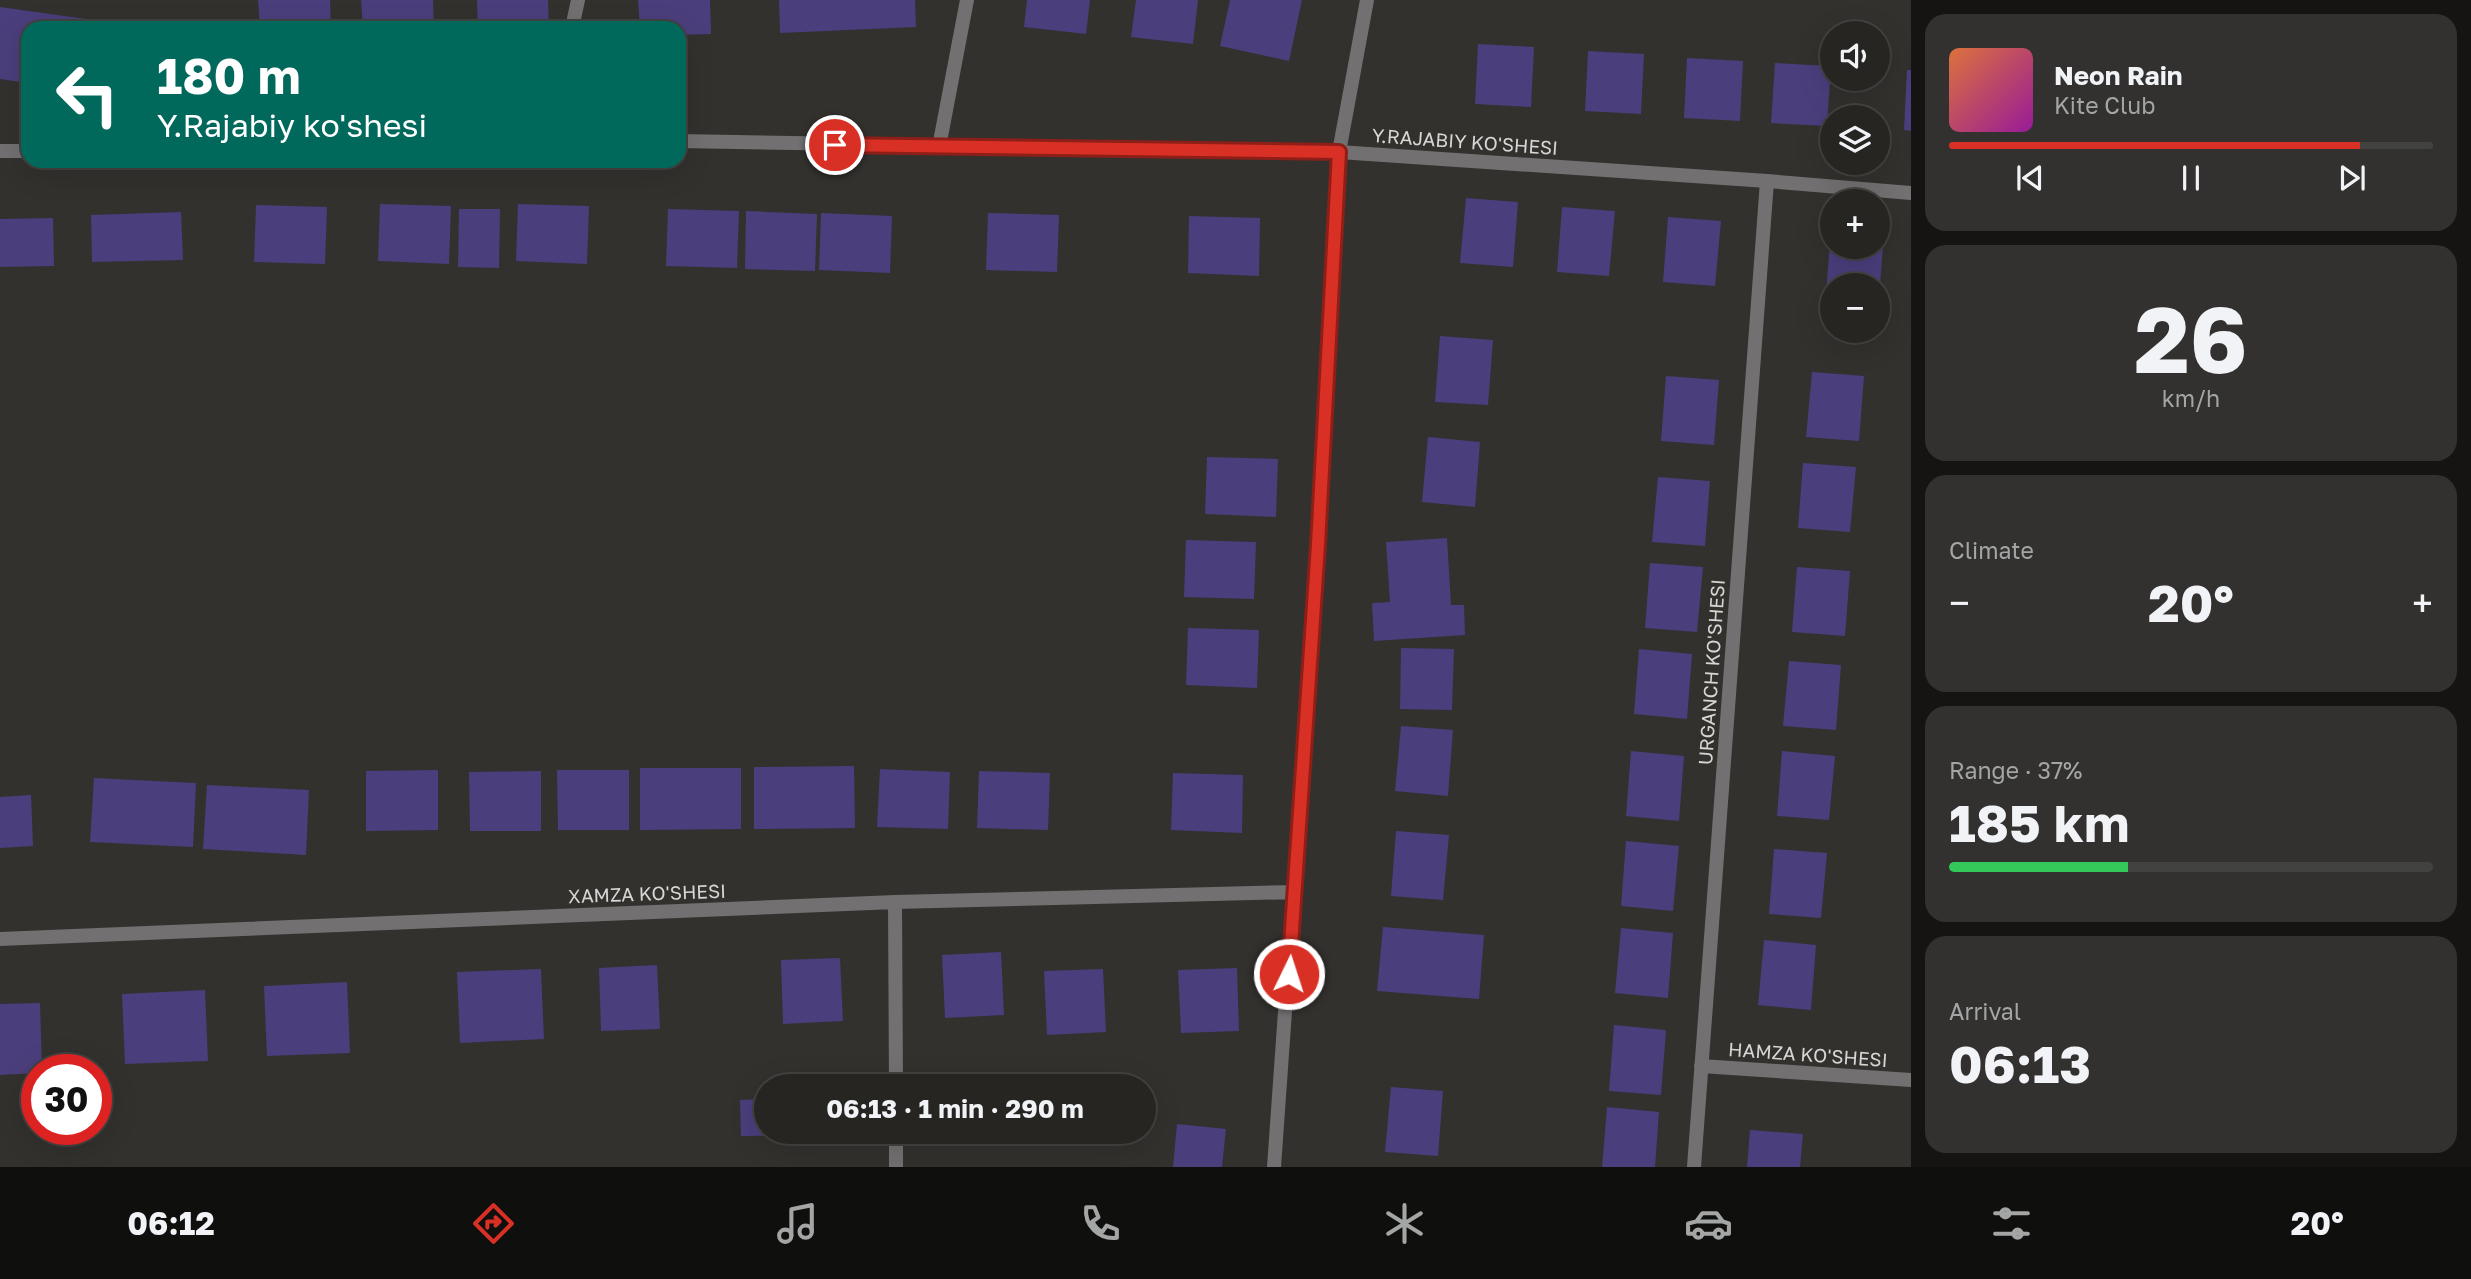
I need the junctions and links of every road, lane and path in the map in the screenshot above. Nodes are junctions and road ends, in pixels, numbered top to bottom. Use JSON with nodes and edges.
{"nodes":[{"id":1,"x":578,"y":0,"type":"edge"},
{"id":2,"x":967,"y":0,"type":"edge"},
{"id":3,"x":1367,"y":0,"type":"edge"},
{"id":4,"x":574,"y":21,"type":"edge"},
{"id":5,"x":686,"y":141,"type":"edge"},
{"id":6,"x":939,"y":147,"type":"junction"},
{"id":7,"x":0,"y":151,"type":"edge"},
{"id":8,"x":21,"y":151,"type":"edge"},
{"id":9,"x":1339,"y":152,"type":"junction"},
{"id":10,"x":1767,"y":181,"type":"junction"},
{"id":11,"x":1911,"y":193,"type":"edge"},
{"id":12,"x":1295,"y":892,"type":"junction"},
{"id":13,"x":895,"y":902,"type":"junction"},
{"id":14,"x":0,"y":939,"type":"edge"},
{"id":15,"x":1702,"y":1066,"type":"junction"},
{"id":16,"x":896,"y":1074,"type":"edge"},
{"id":17,"x":1911,"y":1080,"type":"edge"},
{"id":18,"x":896,"y":1144,"type":"edge"},
{"id":19,"x":896,"y":1167,"type":"edge"},
{"id":20,"x":1274,"y":1167,"type":"edge"},
{"id":21,"x":1694,"y":1167,"type":"edge"}],
"edges":[{"from":1,"to":4,"type":"street"},
{"from":2,"to":6,"type":"street"},
{"from":3,"to":9,"type":"street"},
{"from":5,"to":6,"type":"street","name":"Y.RAJABIY KO'SHESI"},
{"from":6,"to":9,"type":"street","name":"Y.RAJABIY KO'SHESI"},
{"from":7,"to":8,"type":"street"},
{"from":9,"to":10,"type":"street","name":"Y.RAJABIY KO'SHESI"},
{"from":9,"to":12,"type":"street"},
{"from":10,"to":11,"type":"street","name":"Y.RAJABIY KO'SHESI"},
{"from":10,"to":15,"type":"street","name":"URGANCH KO'SHESI"},
{"from":12,"to":13,"type":"street","name":"XAMZA KO'SHESI"},
{"from":12,"to":20,"type":"street"},
{"from":13,"to":14,"type":"street","name":"XAMZA KO'SHESI"},
{"from":13,"to":16,"type":"street"},
{"from":15,"to":17,"type":"street","name":"HAMZA KO'SHESI"},
{"from":15,"to":21,"type":"street","name":"URGANCH KO'SHESI"},
{"from":18,"to":19,"type":"street"}]}
